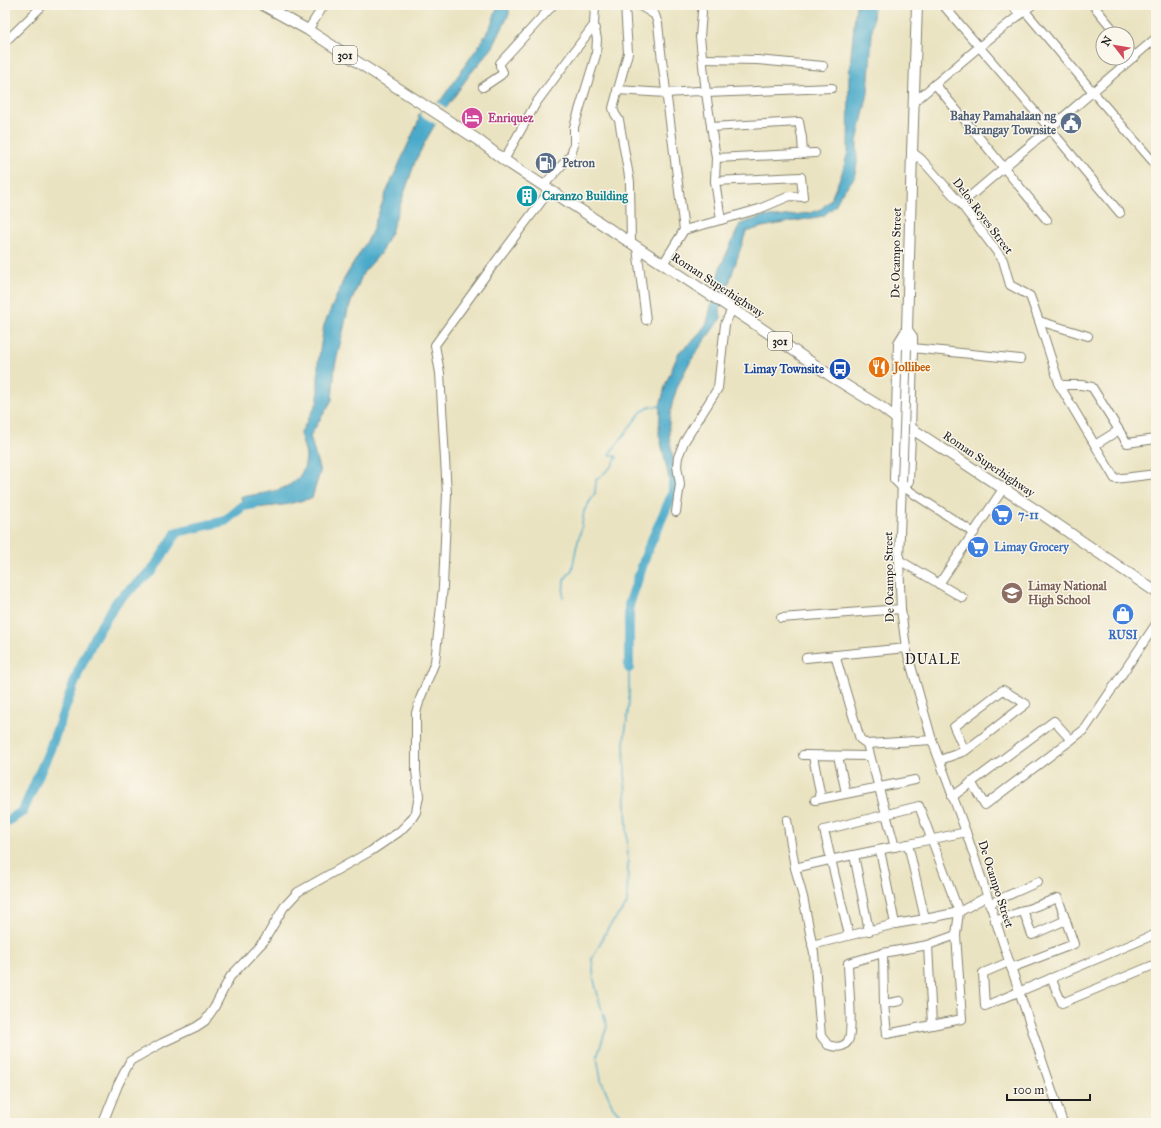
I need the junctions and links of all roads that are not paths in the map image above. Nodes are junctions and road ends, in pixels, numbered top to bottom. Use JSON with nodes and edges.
{"nodes":[{"id":1,"x":43,"y":5,"type":"edge"},
{"id":2,"x":263,"y":5,"type":"edge"},
{"id":3,"x":324,"y":5,"type":"edge"},
{"id":4,"x":553,"y":5,"type":"edge"},
{"id":5,"x":596,"y":5,"type":"edge"},
{"id":6,"x":625,"y":5,"type":"edge"},
{"id":7,"x":639,"y":5,"type":"edge"},
{"id":8,"x":918,"y":5,"type":"edge"},
{"id":9,"x":943,"y":5,"type":"edge"},
{"id":10,"x":1012,"y":5,"type":"edge"},
{"id":11,"x":1032,"y":5,"type":"edge"},
{"id":12,"x":1093,"y":5,"type":"edge"},
{"id":13,"x":702,"y":12,"type":"dead end"},
{"id":14,"x":1023,"y":13,"type":"junction"},
{"id":15,"x":594,"y":25,"type":"junction"},
{"id":16,"x":1110,"y":26,"type":"edge"},
{"id":17,"x":308,"y":30,"type":"junction"},
{"id":18,"x":1156,"y":38,"type":"edge"},
{"id":19,"x":5,"y":42,"type":"edge"},
{"id":20,"x":979,"y":47,"type":"junction"},
{"id":21,"x":1135,"y":57,"type":"edge"},
{"id":22,"x":703,"y":59,"type":"junction"},
{"id":23,"x":823,"y":66,"type":"dead end"},
{"id":24,"x":1124,"y":66,"type":"edge"},
{"id":25,"x":935,"y":84,"type":"junction"},
{"id":26,"x":483,"y":87,"type":"dead end"},
{"id":27,"x":832,"y":88,"type":"dead end"},
{"id":28,"x":617,"y":90,"type":"junction"},
{"id":29,"x":1093,"y":92,"type":"junction"},
{"id":30,"x":666,"y":93,"type":"junction"},
{"id":31,"x":706,"y":93,"type":"junction"},
{"id":32,"x":914,"y":102,"type":"junction"},
{"id":33,"x":711,"y":127,"type":"junction"},
{"id":34,"x":1050,"y":129,"type":"junction"},
{"id":35,"x":912,"y":152,"type":"junction"},
{"id":36,"x":815,"y":153,"type":"dead end"},
{"id":37,"x":803,"y":154,"type":"junction"},
{"id":38,"x":716,"y":158,"type":"junction"},
{"id":39,"x":504,"y":160,"type":"junction"},
{"id":40,"x":1156,"y":165,"type":"edge"},
{"id":41,"x":1004,"y":168,"type":"junction"},
{"id":42,"x":715,"y":181,"type":"junction"},
{"id":43,"x":547,"y":188,"type":"junction"},
{"id":44,"x":961,"y":204,"type":"junction"},
{"id":45,"x":1120,"y":213,"type":"dead end"},
{"id":46,"x":721,"y":220,"type":"junction"},
{"id":47,"x":1047,"y":220,"type":"dead end"},
{"id":48,"x":684,"y":230,"type":"junction"},
{"id":49,"x":634,"y":245,"type":"junction"},
{"id":50,"x":663,"y":264,"type":"junction"},
{"id":51,"x":728,"y":307,"type":"junction"},
{"id":52,"x":646,"y":320,"type":"dead end"},
{"id":53,"x":1039,"y":320,"type":"junction"},
{"id":54,"x":907,"y":330,"type":"junction"},
{"id":55,"x":1088,"y":336,"type":"dead end"},
{"id":56,"x":909,"y":348,"type":"junction"},
{"id":57,"x":1020,"y":359,"type":"dead end"},
{"id":58,"x":1059,"y":385,"type":"junction"},
{"id":59,"x":897,"y":419,"type":"junction"},
{"id":60,"x":910,"y":427,"type":"junction"},
{"id":61,"x":1119,"y":430,"type":"junction"},
{"id":62,"x":1156,"y":439,"type":"edge"},
{"id":63,"x":1095,"y":445,"type":"junction"},
{"id":64,"x":1156,"y":474,"type":"edge"},
{"id":65,"x":902,"y":484,"type":"junction"},
{"id":66,"x":1004,"y":489,"type":"junction"},
{"id":67,"x":676,"y":512,"type":"dead end"},
{"id":68,"x":974,"y":533,"type":"junction"},
{"id":69,"x":899,"y":560,"type":"junction"},
{"id":70,"x":939,"y":584,"type":"junction"},
{"id":71,"x":1156,"y":592,"type":"edge"},
{"id":72,"x":963,"y":598,"type":"dead end"},
{"id":73,"x":901,"y":609,"type":"junction"},
{"id":74,"x":781,"y":618,"type":"dead end"},
{"id":75,"x":1156,"y":624,"type":"edge"},
{"id":76,"x":906,"y":648,"type":"junction"},
{"id":77,"x":835,"y":655,"type":"junction"},
{"id":78,"x":806,"y":658,"type":"dead end"},
{"id":79,"x":932,"y":740,"type":"junction"},
{"id":80,"x":1071,"y":740,"type":"junction"},
{"id":81,"x":867,"y":744,"type":"junction"},
{"id":82,"x":964,"y":751,"type":"junction"},
{"id":83,"x":803,"y":756,"type":"dead end"},
{"id":84,"x":813,"y":756,"type":"junction"},
{"id":85,"x":838,"y":756,"type":"junction"},
{"id":86,"x":870,"y":756,"type":"junction"},
{"id":87,"x":940,"y":760,"type":"junction"},
{"id":88,"x":915,"y":780,"type":"dead end"},
{"id":89,"x":971,"y":782,"type":"junction"},
{"id":90,"x":879,"y":787,"type":"junction"},
{"id":91,"x":846,"y":793,"type":"junction"},
{"id":92,"x":952,"y":797,"type":"junction"},
{"id":93,"x":886,"y":814,"type":"junction"},
{"id":94,"x":787,"y":820,"type":"dead end"},
{"id":95,"x":966,"y":832,"type":"junction"},
{"id":96,"x":932,"y":840,"type":"junction"},
{"id":97,"x":908,"y":844,"type":"junction"},
{"id":98,"x":895,"y":847,"type":"junction"},
{"id":99,"x":880,"y":850,"type":"junction"},
{"id":100,"x":854,"y":855,"type":"junction"},
{"id":101,"x":831,"y":859,"type":"junction"},
{"id":102,"x":795,"y":868,"type":"junction"},
{"id":103,"x":1038,"y":882,"type":"dead end"},
{"id":104,"x":988,"y":900,"type":"junction"},
{"id":105,"x":1023,"y":910,"type":"junction"},
{"id":106,"x":958,"y":912,"type":"junction"},
{"id":107,"x":925,"y":919,"type":"junction"},
{"id":108,"x":1066,"y":920,"type":"junction"},
{"id":109,"x":995,"y":921,"type":"junction"},
{"id":110,"x":895,"y":924,"type":"junction"},
{"id":111,"x":869,"y":931,"type":"junction"},
{"id":112,"x":1156,"y":934,"type":"edge"},
{"id":113,"x":956,"y":935,"type":"junction"},
{"id":114,"x":849,"y":936,"type":"junction"},
{"id":115,"x":812,"y":945,"type":"junction"},
{"id":116,"x":928,"y":945,"type":"junction"},
{"id":117,"x":883,"y":953,"type":"junction"},
{"id":118,"x":1156,"y":964,"type":"edge"},
{"id":119,"x":1010,"y":965,"type":"junction"},
{"id":120,"x":1051,"y":978,"type":"junction"},
{"id":121,"x":1019,"y":991,"type":"junction"},
{"id":122,"x":900,"y":1002,"type":"dead end"},
{"id":123,"x":884,"y":1004,"type":"junction"},
{"id":124,"x":932,"y":1025,"type":"junction"},
{"id":125,"x":103,"y":1123,"type":"edge"},
{"id":126,"x":1063,"y":1123,"type":"edge"}],
"edges":[{"from":1,"to":19,"type":"street"},
{"from":2,"to":17,"type":"main road","name":"Roman Superhighway","number":"301"},
{"from":3,"to":17,"type":"street"},
{"from":4,"to":26,"type":"street"},
{"from":5,"to":15,"type":"street"},
{"from":6,"to":28,"type":"street"},
{"from":7,"to":30,"type":"street"},
{"from":8,"to":32,"type":"main road","name":"De Ocampo Street"},
{"from":9,"to":20,"type":"street"},
{"from":10,"to":14,"type":"street"},
{"from":11,"to":14,"type":"street"},
{"from":12,"to":16,"type":"street"},
{"from":13,"to":22,"type":"street"},
{"from":14,"to":20,"type":"street"},
{"from":14,"to":29,"type":"street"},
{"from":15,"to":39,"type":"street"},
{"from":15,"to":43,"type":"street"},
{"from":17,"to":39,"type":"main road","name":"Roman Superhighway","number":"301"},
{"from":18,"to":21,"type":"street"},
{"from":20,"to":25,"type":"street"},
{"from":20,"to":34,"type":"street"},
{"from":22,"to":23,"type":"street"},
{"from":22,"to":31,"type":"street"},
{"from":24,"to":29,"type":"street"},
{"from":25,"to":32,"type":"street"},
{"from":25,"to":41,"type":"street"},
{"from":27,"to":31,"type":"street"},
{"from":28,"to":30,"type":"street"},
{"from":28,"to":49,"type":"street"},
{"from":29,"to":34,"type":"street"},
{"from":29,"to":40,"type":"street"},
{"from":30,"to":31,"type":"street"},
{"from":30,"to":48,"type":"street"},
{"from":31,"to":33,"type":"street"},
{"from":32,"to":35,"type":"main road","name":"De Ocampo Street"},
{"from":33,"to":37,"type":"street"},
{"from":33,"to":38,"type":"street"},
{"from":34,"to":41,"type":"street"},
{"from":34,"to":45,"type":"street"},
{"from":35,"to":44,"type":"street","name":"Delos Reyes Street"},
{"from":35,"to":54,"type":"main road","name":"De Ocampo Street"},
{"from":36,"to":37,"type":"street"},
{"from":37,"to":38,"type":"street"},
{"from":38,"to":42,"type":"street"},
{"from":39,"to":43,"type":"main road","name":"Roman Superhighway","number":"301"},
{"from":41,"to":44,"type":"street"},
{"from":41,"to":47,"type":"street"},
{"from":42,"to":46,"type":"street"},
{"from":42,"to":46,"type":"street"},
{"from":43,"to":49,"type":"main road","name":"Roman Superhighway","number":"301"},
{"from":43,"to":125,"type":"street"},
{"from":44,"to":53,"type":"street","name":"Delos Reyes Street"},
{"from":46,"to":48,"type":"street"},
{"from":48,"to":50,"type":"street"},
{"from":49,"to":50,"type":"main road","name":"Roman Superhighway","number":"301"},
{"from":49,"to":52,"type":"street"},
{"from":50,"to":51,"type":"main road","name":"Roman Superhighway","number":"301"},
{"from":51,"to":59,"type":"main road","name":"Roman Superhighway","number":"301"},
{"from":51,"to":67,"type":"street"},
{"from":53,"to":55,"type":"street"},
{"from":53,"to":58,"type":"street"},
{"from":54,"to":56,"type":"main road"},
{"from":54,"to":59,"type":"main road"},
{"from":56,"to":57,"type":"street"},
{"from":56,"to":60,"type":"main road"},
{"from":56,"to":65,"type":"street","name":"De Ocampo Street","bridge":true},
{"from":58,"to":61,"type":"street"},
{"from":58,"to":63,"type":"street"},
{"from":59,"to":60,"type":"main road","name":"Roman Superhighway","number":"301"},
{"from":59,"to":65,"type":"main road"},
{"from":60,"to":65,"type":"main road"},
{"from":60,"to":66,"type":"main road","name":"Roman Superhighway","number":"301"},
{"from":61,"to":62,"type":"street"},
{"from":61,"to":63,"type":"street"},
{"from":63,"to":64,"type":"street"},
{"from":65,"to":68,"type":"street"},
{"from":65,"to":69,"type":"street","name":"De Ocampo Street"},
{"from":66,"to":68,"type":"street"},
{"from":66,"to":71,"type":"main road","name":"Roman Superhighway","number":"301"},
{"from":68,"to":70,"type":"street"},
{"from":69,"to":70,"type":"street"},
{"from":69,"to":73,"type":"street","name":"De Ocampo Street"},
{"from":70,"to":72,"type":"street"},
{"from":73,"to":74,"type":"street"},
{"from":73,"to":76,"type":"street","name":"De Ocampo Street"},
{"from":75,"to":80,"type":"street"},
{"from":76,"to":77,"type":"street"},
{"from":76,"to":79,"type":"street","name":"De Ocampo Street"},
{"from":77,"to":78,"type":"street"},
{"from":77,"to":81,"type":"street"},
{"from":79,"to":81,"type":"street"},
{"from":79,"to":87,"type":"street","name":"De Ocampo Street"},
{"from":80,"to":89,"type":"street"},
{"from":80,"to":89,"type":"street"},
{"from":81,"to":86,"type":"street"},
{"from":82,"to":82,"type":"street"},
{"from":82,"to":87,"type":"street"},
{"from":83,"to":84,"type":"street"},
{"from":84,"to":85,"type":"street"},
{"from":84,"to":91,"type":"street"},
{"from":85,"to":86,"type":"street"},
{"from":85,"to":91,"type":"street"},
{"from":86,"to":90,"type":"street"},
{"from":87,"to":92,"type":"street","name":"De Ocampo Street"},
{"from":88,"to":90,"type":"street"},
{"from":89,"to":92,"type":"street"},
{"from":90,"to":91,"type":"street"},
{"from":90,"to":93,"type":"street"},
{"from":92,"to":95,"type":"street","name":"De Ocampo Street"},
{"from":93,"to":96,"type":"street"},
{"from":93,"to":98,"type":"street"},
{"from":93,"to":101,"type":"street"},
{"from":94,"to":102,"type":"street"},
{"from":95,"to":96,"type":"street"},
{"from":95,"to":104,"type":"street","name":"De Ocampo Street"},
{"from":96,"to":97,"type":"street"},
{"from":96,"to":106,"type":"street"},
{"from":97,"to":98,"type":"street"},
{"from":97,"to":107,"type":"street"},
{"from":98,"to":99,"type":"street"},
{"from":99,"to":100,"type":"street"},
{"from":99,"to":110,"type":"street"},
{"from":100,"to":101,"type":"street"},
{"from":100,"to":111,"type":"street"},
{"from":101,"to":102,"type":"street"},
{"from":101,"to":114,"type":"street"},
{"from":102,"to":115,"type":"street"},
{"from":103,"to":104,"type":"street"},
{"from":104,"to":106,"type":"street"},
{"from":104,"to":109,"type":"street","name":"De Ocampo Street"},
{"from":105,"to":108,"type":"street"},
{"from":105,"to":108,"type":"street"},
{"from":105,"to":109,"type":"street"},
{"from":106,"to":107,"type":"street"},
{"from":106,"to":113,"type":"street"},
{"from":107,"to":110,"type":"street"},
{"from":108,"to":119,"type":"street"},
{"from":109,"to":119,"type":"street","name":"De Ocampo Street"},
{"from":110,"to":111,"type":"street"},
{"from":111,"to":114,"type":"street"},
{"from":112,"to":120,"type":"street"},
{"from":113,"to":116,"type":"street"},
{"from":113,"to":124,"type":"street"},
{"from":114,"to":115,"type":"street"},
{"from":115,"to":117,"type":"street"},
{"from":116,"to":117,"type":"street"},
{"from":116,"to":124,"type":"street"},
{"from":117,"to":123,"type":"street"},
{"from":118,"to":120,"type":"street"},
{"from":119,"to":121,"type":"street","name":"De Ocampo Street"},
{"from":119,"to":121,"type":"street"},
{"from":120,"to":121,"type":"street"},
{"from":121,"to":126,"type":"street","name":"De Ocampo Street"},
{"from":122,"to":123,"type":"street"},
{"from":123,"to":124,"type":"street"}]}
